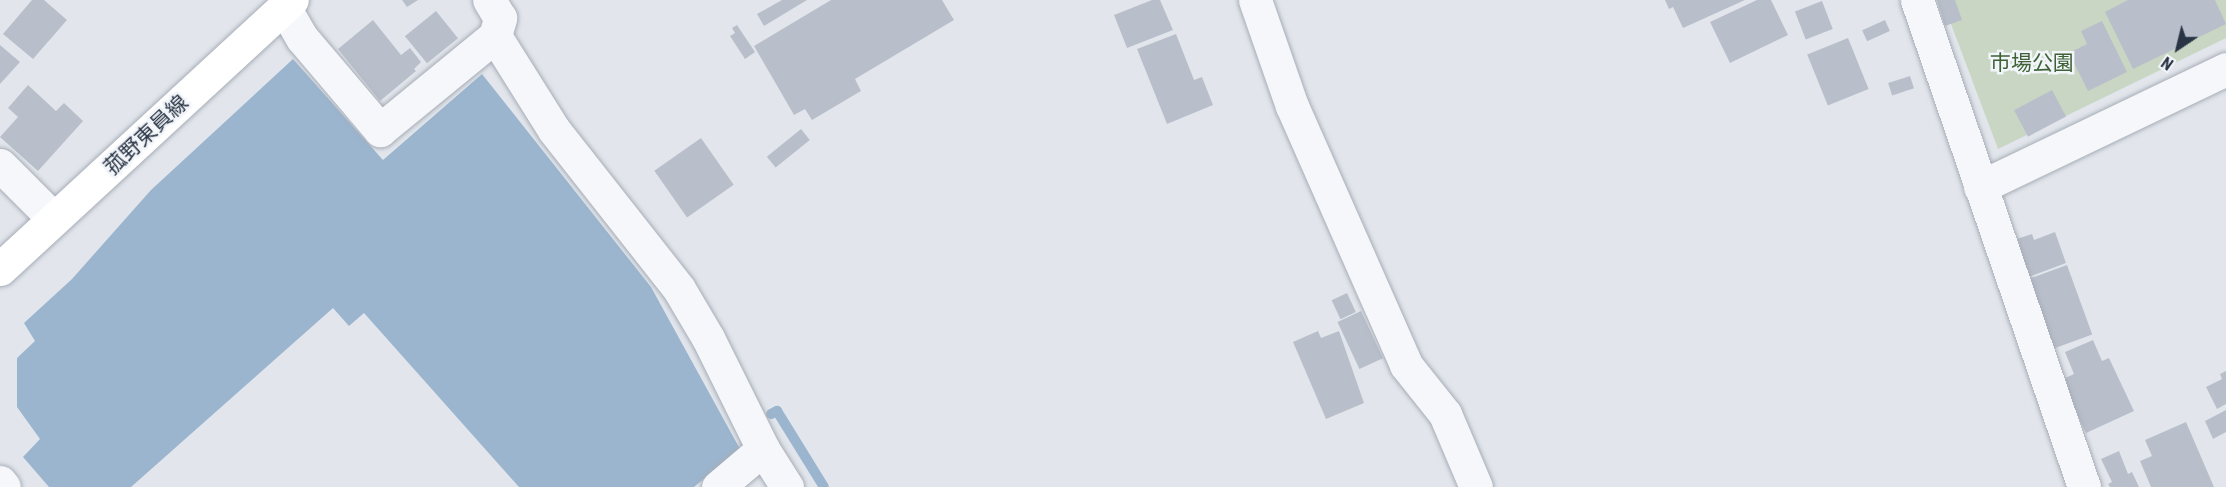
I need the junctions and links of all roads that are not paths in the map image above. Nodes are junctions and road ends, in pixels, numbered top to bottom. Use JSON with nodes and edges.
{"nodes":[{"id":1,"x":489,"y":0,"type":"edge"},
{"id":2,"x":1255,"y":0,"type":"edge"},
{"id":3,"x":1917,"y":0,"type":"edge"},
{"id":4,"x":288,"y":4,"type":"edge"},
{"id":5,"x":495,"y":36,"type":"junction"},
{"id":6,"x":2226,"y":69,"type":"edge"},
{"id":7,"x":0,"y":165,"type":"edge"},
{"id":8,"x":1980,"y":187,"type":"junction"},
{"id":9,"x":54,"y":219,"type":"junction"},
{"id":10,"x":0,"y":269,"type":"edge"},
{"id":11,"x":763,"y":449,"type":"junction"},
{"id":12,"x":0,"y":482,"type":"edge"},
{"id":13,"x":4,"y":487,"type":"edge"},
{"id":14,"x":717,"y":487,"type":"edge"},
{"id":15,"x":788,"y":487,"type":"edge"},
{"id":16,"x":1476,"y":487,"type":"edge"},
{"id":17,"x":2084,"y":487,"type":"edge"}],
"edges":[{"from":1,"to":5,"type":"street"},
{"from":2,"to":16,"type":"street"},
{"from":3,"to":8,"type":"street"},
{"from":4,"to":5,"type":"street"},
{"from":4,"to":9,"type":"main road","name":"菰野東員線"},
{"from":5,"to":11,"type":"street"},
{"from":6,"to":8,"type":"street"},
{"from":7,"to":9,"type":"street"},
{"from":8,"to":17,"type":"street"},
{"from":9,"to":10,"type":"main road","name":"菰野東員線"},
{"from":11,"to":14,"type":"street"},
{"from":11,"to":15,"type":"street"},
{"from":12,"to":13,"type":"street"}]}
